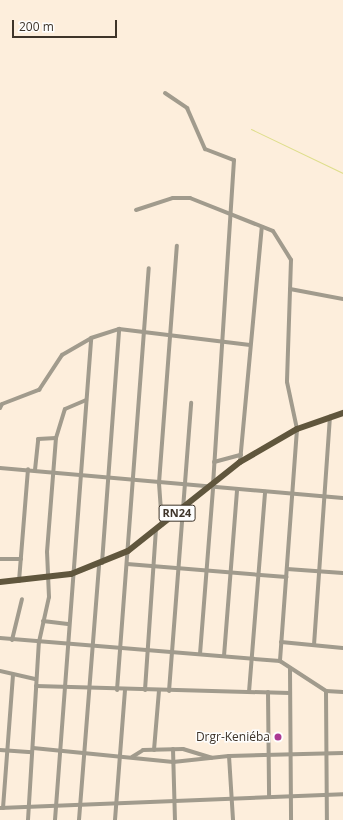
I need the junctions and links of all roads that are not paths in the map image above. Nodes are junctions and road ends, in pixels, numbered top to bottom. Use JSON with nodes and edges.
{"nodes":[{"id":1,"x":165,"y":93,"type":"dead end"},
{"id":2,"x":136,"y":210,"type":"dead end"},
{"id":3,"x":231,"y":214,"type":"junction"},
{"id":4,"x":262,"y":227,"type":"junction"},
{"id":5,"x":177,"y":246,"type":"dead end"},
{"id":6,"x":150,"y":268,"type":"dead end"},
{"id":7,"x":290,"y":289,"type":"junction"},
{"id":8,"x":343,"y":299,"type":"edge"},
{"id":9,"x":119,"y":329,"type":"junction"},
{"id":10,"x":144,"y":331,"type":"junction"},
{"id":11,"x":170,"y":334,"type":"junction"},
{"id":12,"x":91,"y":338,"type":"junction"},
{"id":13,"x":222,"y":342,"type":"junction"},
{"id":14,"x":250,"y":345,"type":"junction"},
{"id":15,"x":86,"y":400,"type":"junction"},
{"id":16,"x":191,"y":403,"type":"dead end"},
{"id":17,"x":0,"y":408,"type":"edge"},
{"id":18,"x":343,"y":413,"type":"edge"},
{"id":19,"x":330,"y":417,"type":"junction"},
{"id":20,"x":297,"y":429,"type":"junction"},
{"id":21,"x":56,"y":438,"type":"junction"},
{"id":22,"x":240,"y":459,"type":"junction"},
{"id":23,"x":214,"y":462,"type":"junction"},
{"id":24,"x":0,"y":468,"type":"edge"},
{"id":25,"x":28,"y":469,"type":"junction"},
{"id":26,"x":35,"y":470,"type":"junction"},
{"id":27,"x":55,"y":472,"type":"junction"},
{"id":28,"x":81,"y":474,"type":"junction"},
{"id":29,"x":108,"y":477,"type":"junction"},
{"id":30,"x":135,"y":480,"type":"junction"},
{"id":31,"x":159,"y":483,"type":"junction"},
{"id":32,"x":186,"y":486,"type":"junction"},
{"id":33,"x":211,"y":486,"type":"junction"},
{"id":34,"x":237,"y":490,"type":"junction"},
{"id":35,"x":265,"y":492,"type":"junction"},
{"id":36,"x":292,"y":494,"type":"junction"},
{"id":37,"x":324,"y":496,"type":"junction"},
{"id":38,"x":343,"y":498,"type":"edge"},
{"id":39,"x":186,"y":505,"type":"junction"},
{"id":40,"x":162,"y":525,"type":"junction"},
{"id":41,"x":156,"y":530,"type":"junction"},
{"id":42,"x":128,"y":551,"type":"junction"},
{"id":43,"x":0,"y":559,"type":"edge"},
{"id":44,"x":21,"y":559,"type":"junction"},
{"id":45,"x":100,"y":563,"type":"junction"},
{"id":46,"x":127,"y":564,"type":"junction"},
{"id":47,"x":155,"y":567,"type":"junction"},
{"id":48,"x":180,"y":569,"type":"junction"},
{"id":49,"x":287,"y":569,"type":"junction"},
{"id":50,"x":207,"y":571,"type":"junction"},
{"id":51,"x":319,"y":571,"type":"junction"},
{"id":52,"x":230,"y":573,"type":"junction"},
{"id":53,"x":343,"y":573,"type":"edge"},
{"id":54,"x":71,"y":574,"type":"junction"},
{"id":55,"x":258,"y":575,"type":"junction"},
{"id":56,"x":286,"y":577,"type":"junction"},
{"id":57,"x":49,"y":579,"type":"junction"},
{"id":58,"x":19,"y":581,"type":"junction"},
{"id":59,"x":0,"y":582,"type":"edge"},
{"id":60,"x":22,"y":599,"type":"dead end"},
{"id":61,"x":43,"y":621,"type":"junction"},
{"id":62,"x":68,"y":624,"type":"junction"},
{"id":63,"x":0,"y":638,"type":"edge"},
{"id":64,"x":12,"y":640,"type":"junction"},
{"id":65,"x":39,"y":642,"type":"junction"},
{"id":66,"x":281,"y":642,"type":"junction"},
{"id":67,"x":66,"y":644,"type":"junction"},
{"id":68,"x":314,"y":645,"type":"junction"},
{"id":69,"x":93,"y":646,"type":"junction"},
{"id":70,"x":121,"y":648,"type":"junction"},
{"id":71,"x":343,"y":648,"type":"edge"},
{"id":72,"x":148,"y":650,"type":"junction"},
{"id":73,"x":173,"y":652,"type":"junction"},
{"id":74,"x":200,"y":654,"type":"junction"},
{"id":75,"x":224,"y":656,"type":"junction"},
{"id":76,"x":252,"y":658,"type":"junction"},
{"id":77,"x":280,"y":660,"type":"junction"},
{"id":78,"x":290,"y":669,"type":"junction"},
{"id":79,"x":0,"y":671,"type":"edge"},
{"id":80,"x":13,"y":674,"type":"junction"},
{"id":81,"x":36,"y":679,"type":"junction"},
{"id":82,"x":36,"y":686,"type":"junction"},
{"id":83,"x":64,"y":688,"type":"junction"},
{"id":84,"x":90,"y":689,"type":"junction"},
{"id":85,"x":117,"y":690,"type":"junction"},
{"id":86,"x":125,"y":690,"type":"junction"},
{"id":87,"x":145,"y":690,"type":"junction"},
{"id":88,"x":159,"y":690,"type":"junction"},
{"id":89,"x":169,"y":691,"type":"junction"},
{"id":90,"x":326,"y":691,"type":"junction"},
{"id":91,"x":249,"y":692,"type":"junction"},
{"id":92,"x":268,"y":692,"type":"junction"},
{"id":93,"x":290,"y":692,"type":"junction"},
{"id":94,"x":343,"y":692,"type":"edge"},
{"id":95,"x":173,"y":749,"type":"junction"},
{"id":96,"x":0,"y":750,"type":"edge"},
{"id":97,"x":32,"y":750,"type":"junction"},
{"id":98,"x":60,"y":750,"type":"junction"},
{"id":99,"x":154,"y":750,"type":"junction"},
{"id":100,"x":8,"y":751,"type":"junction"},
{"id":101,"x":86,"y":752,"type":"junction"},
{"id":102,"x":118,"y":754,"type":"junction"},
{"id":103,"x":326,"y":754,"type":"junction"},
{"id":104,"x":343,"y":754,"type":"edge"},
{"id":105,"x":268,"y":755,"type":"junction"},
{"id":106,"x":291,"y":755,"type":"junction"},
{"id":107,"x":229,"y":756,"type":"junction"},
{"id":108,"x":132,"y":757,"type":"junction"},
{"id":109,"x":212,"y":758,"type":"junction"},
{"id":110,"x":173,"y":762,"type":"junction"},
{"id":111,"x":326,"y":794,"type":"junction"},
{"id":112,"x":343,"y":794,"type":"edge"},
{"id":113,"x":269,"y":796,"type":"junction"},
{"id":114,"x":291,"y":796,"type":"junction"},
{"id":115,"x":232,"y":798,"type":"junction"},
{"id":116,"x":174,"y":800,"type":"junction"},
{"id":117,"x":114,"y":802,"type":"junction"},
{"id":118,"x":81,"y":803,"type":"junction"},
{"id":119,"x":56,"y":804,"type":"junction"},
{"id":120,"x":29,"y":806,"type":"junction"},
{"id":121,"x":1,"y":808,"type":"edge"},
{"id":122,"x":28,"y":820,"type":"edge"},
{"id":123,"x":55,"y":820,"type":"edge"},
{"id":124,"x":79,"y":820,"type":"edge"},
{"id":125,"x":115,"y":820,"type":"edge"},
{"id":126,"x":175,"y":820,"type":"edge"},
{"id":127,"x":233,"y":820,"type":"edge"},
{"id":128,"x":291,"y":820,"type":"edge"},
{"id":129,"x":327,"y":820,"type":"edge"}],
"edges":[{"from":1,"to":3,"type":"street"},
{"from":2,"to":3,"type":"street"},
{"from":3,"to":4,"type":"street"},
{"from":3,"to":13,"type":"street"},
{"from":4,"to":7,"type":"street"},
{"from":4,"to":14,"type":"street"},
{"from":5,"to":11,"type":"street"},
{"from":6,"to":10,"type":"street"},
{"from":7,"to":8,"type":"street"},
{"from":7,"to":20,"type":"street"},
{"from":9,"to":10,"type":"street"},
{"from":9,"to":12,"type":"street"},
{"from":9,"to":29,"type":"street"},
{"from":10,"to":11,"type":"street"},
{"from":10,"to":30,"type":"street"},
{"from":11,"to":13,"type":"street"},
{"from":11,"to":31,"type":"street"},
{"from":12,"to":15,"type":"street"},
{"from":12,"to":17,"type":"street"},
{"from":13,"to":14,"type":"street"},
{"from":13,"to":23,"type":"street"},
{"from":14,"to":22,"type":"street"},
{"from":15,"to":21,"type":"street"},
{"from":15,"to":28,"type":"street"},
{"from":16,"to":32,"type":"street"},
{"from":18,"to":19,"type":"main road","number":"RN24"},
{"from":19,"to":20,"type":"main road","number":"RN24"},
{"from":19,"to":37,"type":"street"},
{"from":20,"to":22,"type":"main road","number":"RN24"},
{"from":20,"to":36,"type":"street"},
{"from":21,"to":26,"type":"street"},
{"from":21,"to":27,"type":"street"},
{"from":22,"to":23,"type":"street"},
{"from":22,"to":33,"type":"main road","number":"RN24"},
{"from":23,"to":33,"type":"street"},
{"from":24,"to":25,"type":"street"},
{"from":25,"to":26,"type":"street"},
{"from":25,"to":44,"type":"street"},
{"from":26,"to":27,"type":"street"},
{"from":27,"to":28,"type":"street"},
{"from":27,"to":57,"type":"street"},
{"from":28,"to":29,"type":"street"},
{"from":28,"to":54,"type":"street"},
{"from":29,"to":30,"type":"street"},
{"from":29,"to":45,"type":"street"},
{"from":30,"to":31,"type":"street"},
{"from":30,"to":42,"type":"street"},
{"from":31,"to":32,"type":"street"},
{"from":31,"to":40,"type":"street"},
{"from":32,"to":33,"type":"street"},
{"from":32,"to":39,"type":"street"},
{"from":33,"to":34,"type":"street"},
{"from":33,"to":39,"type":"main road","number":"RN24"},
{"from":33,"to":50,"type":"street"},
{"from":34,"to":35,"type":"street"},
{"from":34,"to":52,"type":"street"},
{"from":35,"to":36,"type":"street"},
{"from":35,"to":55,"type":"street"},
{"from":36,"to":37,"type":"street"},
{"from":36,"to":49,"type":"street"},
{"from":37,"to":38,"type":"street"},
{"from":37,"to":51,"type":"street"},
{"from":39,"to":40,"type":"main road","number":"RN24"},
{"from":39,"to":48,"type":"street"},
{"from":40,"to":41,"type":"main road","number":"RN24"},
{"from":41,"to":42,"type":"main road","number":"RN24"},
{"from":41,"to":47,"type":"street"},
{"from":42,"to":45,"type":"main road","number":"RN24"},
{"from":42,"to":46,"type":"street"},
{"from":43,"to":44,"type":"street"},
{"from":44,"to":58,"type":"street"},
{"from":45,"to":54,"type":"main road","number":"RN24"},
{"from":45,"to":69,"type":"street"},
{"from":46,"to":47,"type":"street"},
{"from":46,"to":70,"type":"street"},
{"from":47,"to":48,"type":"street"},
{"from":47,"to":72,"type":"street"},
{"from":48,"to":50,"type":"street"},
{"from":48,"to":73,"type":"street"},
{"from":49,"to":51,"type":"street"},
{"from":49,"to":56,"type":"street"},
{"from":50,"to":52,"type":"street"},
{"from":50,"to":74,"type":"street"},
{"from":51,"to":53,"type":"street"},
{"from":51,"to":68,"type":"street"},
{"from":52,"to":55,"type":"street"},
{"from":52,"to":75,"type":"street"},
{"from":54,"to":57,"type":"main road","number":"RN24"},
{"from":54,"to":62,"type":"street"},
{"from":55,"to":56,"type":"street"},
{"from":55,"to":76,"type":"street"},
{"from":56,"to":66,"type":"street"},
{"from":57,"to":58,"type":"main road","number":"RN24"},
{"from":57,"to":61,"type":"street"},
{"from":58,"to":59,"type":"main road","number":"RN24"},
{"from":60,"to":64,"type":"street"},
{"from":61,"to":62,"type":"street"},
{"from":61,"to":65,"type":"street"},
{"from":62,"to":67,"type":"street"},
{"from":63,"to":64,"type":"street"},
{"from":64,"to":65,"type":"street"},
{"from":65,"to":67,"type":"street"},
{"from":65,"to":81,"type":"street"},
{"from":66,"to":68,"type":"street"},
{"from":66,"to":77,"type":"street"},
{"from":67,"to":69,"type":"street"},
{"from":67,"to":83,"type":"street"},
{"from":68,"to":71,"type":"street"},
{"from":69,"to":70,"type":"street"},
{"from":69,"to":84,"type":"street"},
{"from":70,"to":72,"type":"street"},
{"from":70,"to":85,"type":"street"},
{"from":72,"to":73,"type":"street"},
{"from":72,"to":87,"type":"street"},
{"from":73,"to":74,"type":"street"},
{"from":73,"to":89,"type":"street"},
{"from":74,"to":75,"type":"street"},
{"from":75,"to":76,"type":"street"},
{"from":76,"to":77,"type":"street"},
{"from":76,"to":91,"type":"street"},
{"from":77,"to":78,"type":"street"},
{"from":78,"to":90,"type":"street"},
{"from":78,"to":93,"type":"street"},
{"from":79,"to":80,"type":"street"},
{"from":80,"to":81,"type":"street"},
{"from":80,"to":100,"type":"street"},
{"from":81,"to":82,"type":"street"},
{"from":82,"to":83,"type":"street"},
{"from":82,"to":97,"type":"street"},
{"from":83,"to":84,"type":"street"},
{"from":83,"to":98,"type":"street"},
{"from":84,"to":85,"type":"street"},
{"from":84,"to":101,"type":"street"},
{"from":85,"to":86,"type":"street"},
{"from":86,"to":87,"type":"street"},
{"from":86,"to":102,"type":"street"},
{"from":87,"to":88,"type":"street"},
{"from":88,"to":89,"type":"street"},
{"from":88,"to":99,"type":"street"},
{"from":89,"to":91,"type":"street"},
{"from":90,"to":94,"type":"street"},
{"from":90,"to":103,"type":"street"},
{"from":91,"to":92,"type":"street"},
{"from":92,"to":93,"type":"street"},
{"from":92,"to":105,"type":"street"},
{"from":93,"to":106,"type":"street"},
{"from":95,"to":99,"type":"street"},
{"from":95,"to":109,"type":"street"},
{"from":95,"to":110,"type":"street"},
{"from":96,"to":100,"type":"street"},
{"from":97,"to":98,"type":"street"},
{"from":97,"to":100,"type":"street"},
{"from":97,"to":120,"type":"street"},
{"from":98,"to":101,"type":"street"},
{"from":98,"to":119,"type":"street"},
{"from":99,"to":108,"type":"street"},
{"from":100,"to":121,"type":"street"},
{"from":101,"to":102,"type":"street"},
{"from":101,"to":118,"type":"street"},
{"from":102,"to":108,"type":"street"},
{"from":102,"to":117,"type":"street"},
{"from":103,"to":104,"type":"street"},
{"from":103,"to":106,"type":"street"},
{"from":103,"to":111,"type":"street"},
{"from":105,"to":106,"type":"street"},
{"from":105,"to":107,"type":"street"},
{"from":105,"to":113,"type":"street"},
{"from":106,"to":114,"type":"street"},
{"from":107,"to":109,"type":"street"},
{"from":107,"to":115,"type":"street"},
{"from":108,"to":110,"type":"street"},
{"from":109,"to":110,"type":"street"},
{"from":110,"to":116,"type":"street"},
{"from":111,"to":112,"type":"street"},
{"from":111,"to":114,"type":"street"},
{"from":111,"to":129,"type":"street"},
{"from":113,"to":114,"type":"street"},
{"from":113,"to":115,"type":"street"},
{"from":114,"to":128,"type":"street"},
{"from":115,"to":116,"type":"street"},
{"from":115,"to":127,"type":"street"},
{"from":116,"to":117,"type":"street"},
{"from":116,"to":126,"type":"street"},
{"from":117,"to":118,"type":"street"},
{"from":117,"to":125,"type":"street"},
{"from":118,"to":119,"type":"street"},
{"from":118,"to":124,"type":"street"},
{"from":119,"to":120,"type":"street"},
{"from":119,"to":123,"type":"street"},
{"from":120,"to":121,"type":"street"},
{"from":120,"to":122,"type":"street"}]}
